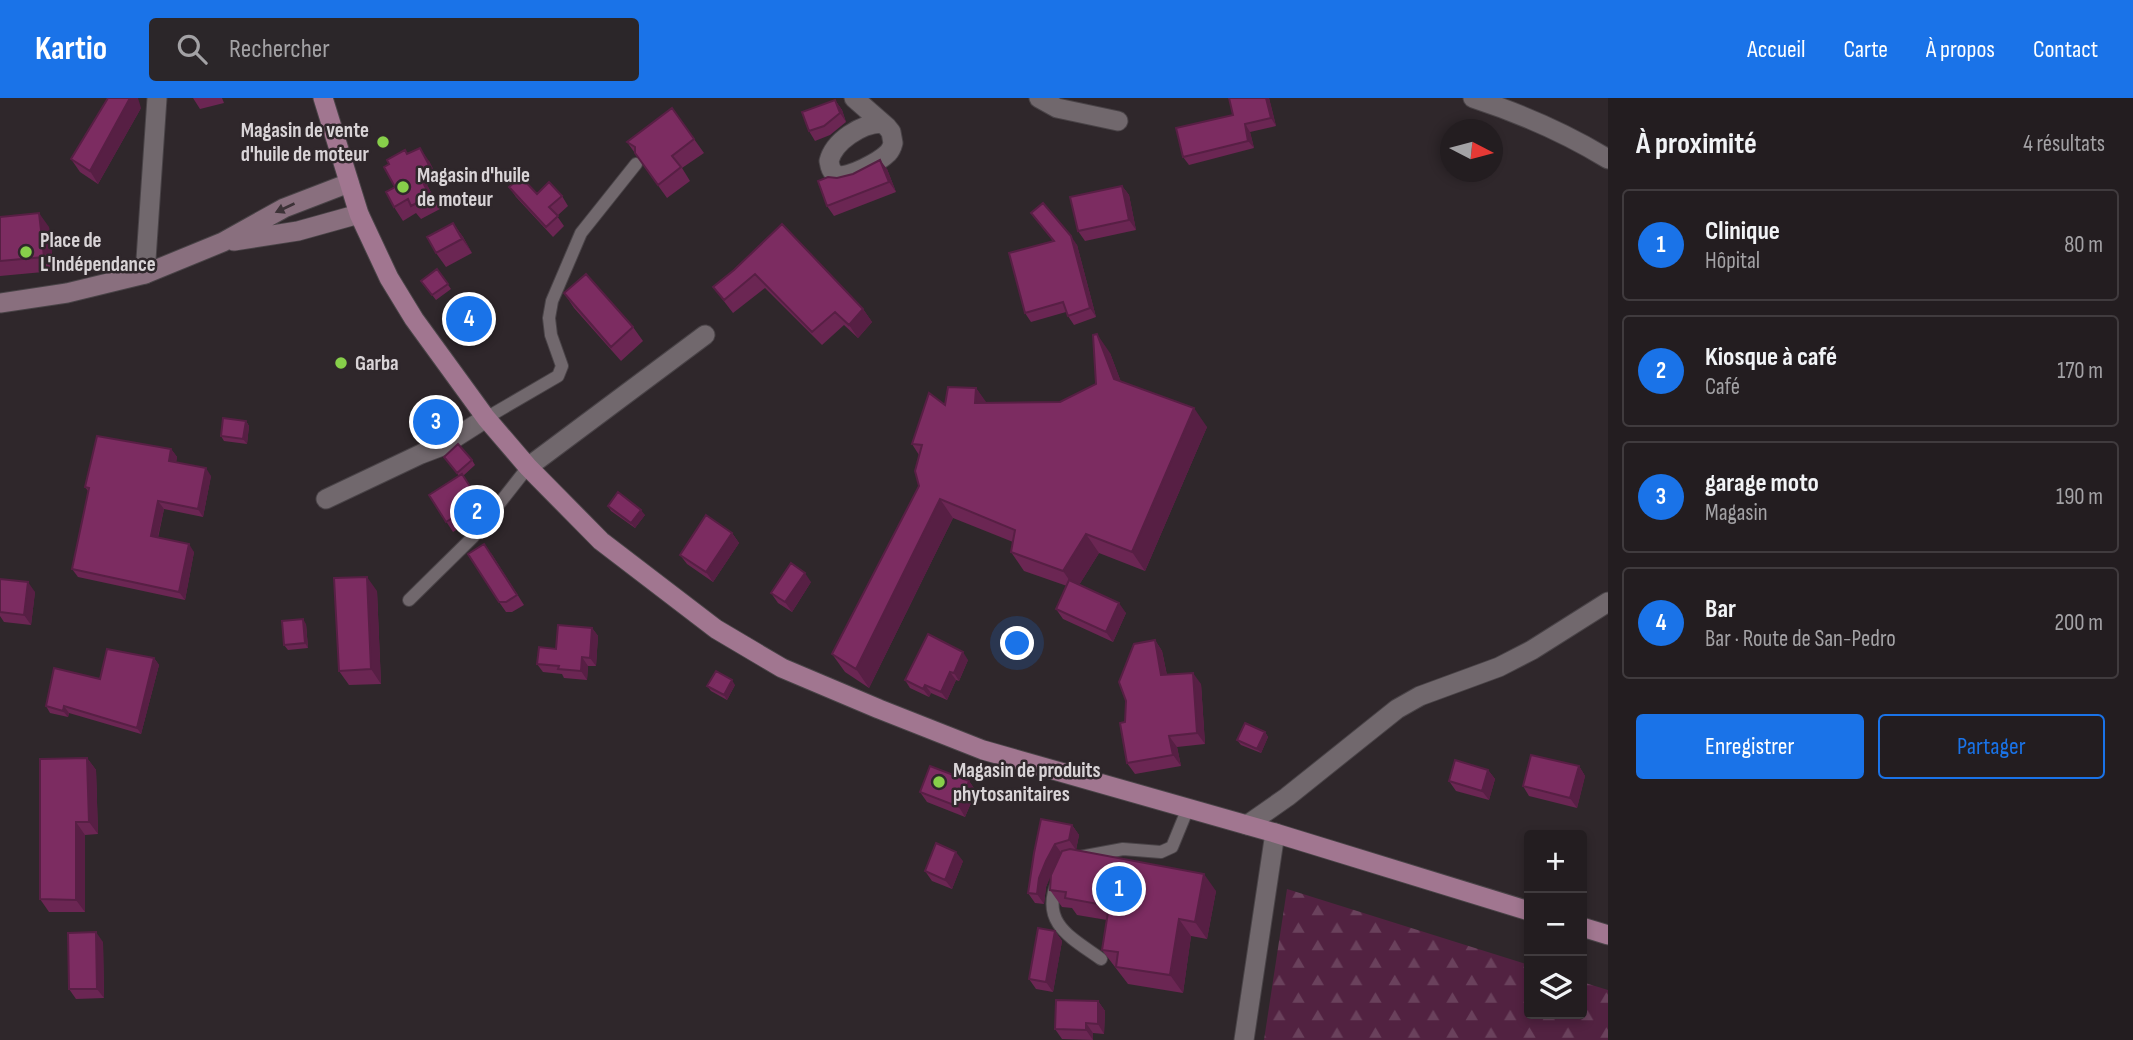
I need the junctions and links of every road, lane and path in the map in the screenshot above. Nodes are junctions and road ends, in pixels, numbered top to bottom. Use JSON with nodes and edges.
{"nodes":[{"id":1,"x":157,"y":98,"type":"edge"},
{"id":2,"x":323,"y":98,"type":"edge"},
{"id":3,"x":853,"y":98,"type":"edge"},
{"id":4,"x":1039,"y":98,"type":"edge"},
{"id":5,"x":1474,"y":98,"type":"edge"},
{"id":6,"x":1118,"y":121,"type":"dead end"},
{"id":7,"x":881,"y":123,"type":"dead end"},
{"id":8,"x":1608,"y":159,"type":"edge"},
{"id":9,"x":636,"y":164,"type":"edge"},
{"id":10,"x":349,"y":183,"type":"junction"},
{"id":11,"x":359,"y":214,"type":"junction"},
{"id":12,"x":223,"y":242,"type":"junction"},
{"id":13,"x":145,"y":274,"type":"junction"},
{"id":14,"x":0,"y":303,"type":"edge"},
{"id":15,"x":705,"y":335,"type":"dead end"},
{"id":16,"x":486,"y":418,"type":"junction"},
{"id":17,"x":528,"y":467,"type":"junction"},
{"id":18,"x":326,"y":499,"type":"dead end"},
{"id":19,"x":409,"y":600,"type":"dead end"},
{"id":20,"x":1608,"y":603,"type":"edge"},
{"id":21,"x":1188,"y":808,"type":"junction"},
{"id":22,"x":1247,"y":825,"type":"junction"},
{"id":23,"x":1275,"y":833,"type":"junction"},
{"id":24,"x":1524,"y":909,"type":"edge"},
{"id":25,"x":1587,"y":929,"type":"edge"},
{"id":26,"x":1608,"y":935,"type":"edge"},
{"id":27,"x":1101,"y":959,"type":"edge"},
{"id":28,"x":1244,"y":1040,"type":"edge"}],
"edges":[{"from":1,"to":13,"type":"street"},
{"from":2,"to":10,"type":"main road"},
{"from":3,"to":7,"type":"street"},
{"from":4,"to":6,"type":"street"},
{"from":5,"to":8,"type":"street"},
{"from":9,"to":16,"type":"lane"},
{"from":10,"to":11,"type":"main road"},
{"from":10,"to":12,"type":"main road","one_way":true},
{"from":11,"to":12,"type":"main road"},
{"from":11,"to":16,"type":"main road"},
{"from":12,"to":13,"type":"main road"},
{"from":13,"to":14,"type":"main road"},
{"from":15,"to":17,"type":"street"},
{"from":16,"to":17,"type":"main road"},
{"from":16,"to":18,"type":"street"},
{"from":17,"to":19,"type":"lane"},
{"from":17,"to":21,"type":"main road"},
{"from":20,"to":22,"type":"street"},
{"from":21,"to":22,"type":"main road"},
{"from":21,"to":27,"type":"lane"},
{"from":22,"to":23,"type":"main road"},
{"from":23,"to":24,"type":"main road"},
{"from":23,"to":28,"type":"street"},
{"from":25,"to":26,"type":"main road"}]}
